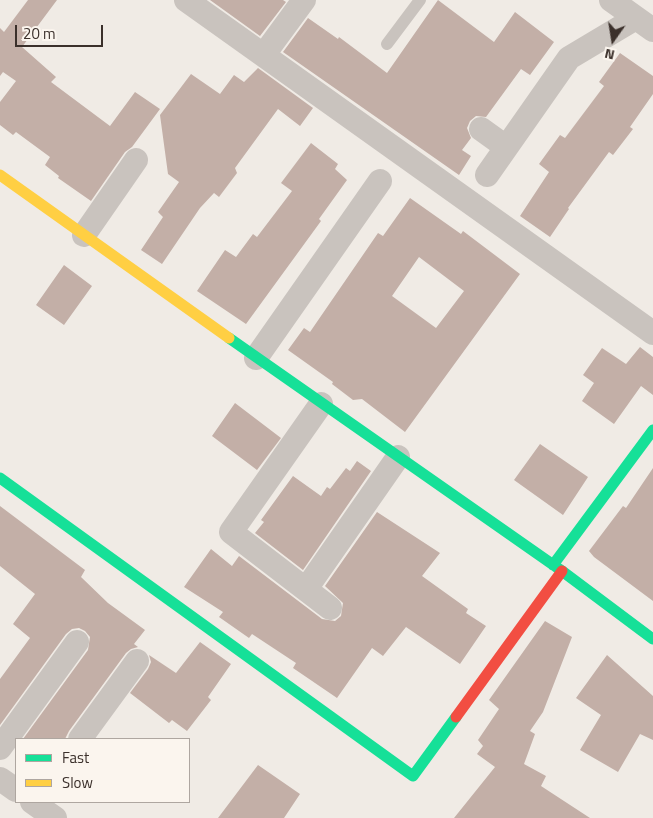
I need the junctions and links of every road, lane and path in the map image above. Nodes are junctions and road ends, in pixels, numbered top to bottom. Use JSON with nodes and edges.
{"nodes":[{"id":1,"x":186,"y":0,"type":"edge"},
{"id":2,"x":304,"y":0,"type":"edge"},
{"id":3,"x":420,"y":0,"type":"edge"},
{"id":4,"x":611,"y":0,"type":"edge"},
{"id":5,"x":644,"y":24,"type":"edge"},
{"id":6,"x":388,"y":44,"type":"dead end"},
{"id":7,"x":268,"y":49,"type":"dead end"},
{"id":8,"x":481,"y":129,"type":"dead end"},
{"id":9,"x":506,"y":147,"type":"junction"},
{"id":10,"x":136,"y":160,"type":"dead end"},
{"id":11,"x":0,"y":175,"type":"edge"},
{"id":12,"x":487,"y":175,"type":"dead end"},
{"id":13,"x":380,"y":181,"type":"dead end"},
{"id":14,"x":84,"y":235,"type":"junction"},
{"id":15,"x":653,"y":333,"type":"edge"},
{"id":16,"x":256,"y":358,"type":"junction"},
{"id":17,"x":321,"y":404,"type":"junction"},
{"id":18,"x":653,"y":430,"type":"edge"},
{"id":19,"x":398,"y":457,"type":"junction"},
{"id":20,"x":0,"y":478,"type":"edge"},
{"id":21,"x":557,"y":568,"type":"junction"},
{"id":22,"x":306,"y":589,"type":"junction"},
{"id":23,"x":330,"y":608,"type":"dead end"},
{"id":24,"x":651,"y":632,"type":"edge"},
{"id":25,"x":77,"y":642,"type":"dead end"},
{"id":26,"x":137,"y":661,"type":"dead end"},
{"id":27,"x":81,"y":738,"type":"edge"},
{"id":28,"x":0,"y":748,"type":"edge"},
{"id":29,"x":0,"y":779,"type":"edge"},
{"id":30,"x":15,"y":789,"type":"edge"},
{"id":31,"x":34,"y":803,"type":"edge"},
{"id":32,"x":55,"y":818,"type":"edge"}],
"edges":[{"from":1,"to":15,"type":"street"},
{"from":2,"to":7,"type":"street"},
{"from":3,"to":6,"type":"lane"},
{"from":4,"to":5,"type":"street"},
{"from":5,"to":9,"type":"street"},
{"from":8,"to":9,"type":"street"},
{"from":9,"to":12,"type":"street"},
{"from":10,"to":14,"type":"street"},
{"from":11,"to":14,"type":"street"},
{"from":13,"to":16,"type":"street"},
{"from":14,"to":16,"type":"street"},
{"from":16,"to":17,"type":"street"},
{"from":17,"to":19,"type":"street"},
{"from":17,"to":22,"type":"street"},
{"from":18,"to":21,"type":"street"},
{"from":19,"to":21,"type":"street"},
{"from":19,"to":22,"type":"street"},
{"from":20,"to":21,"type":"street"},
{"from":21,"to":24,"type":"street"},
{"from":22,"to":23,"type":"street"},
{"from":25,"to":28,"type":"street"},
{"from":26,"to":27,"type":"street"},
{"from":29,"to":30,"type":"street"},
{"from":31,"to":32,"type":"street"}]}
